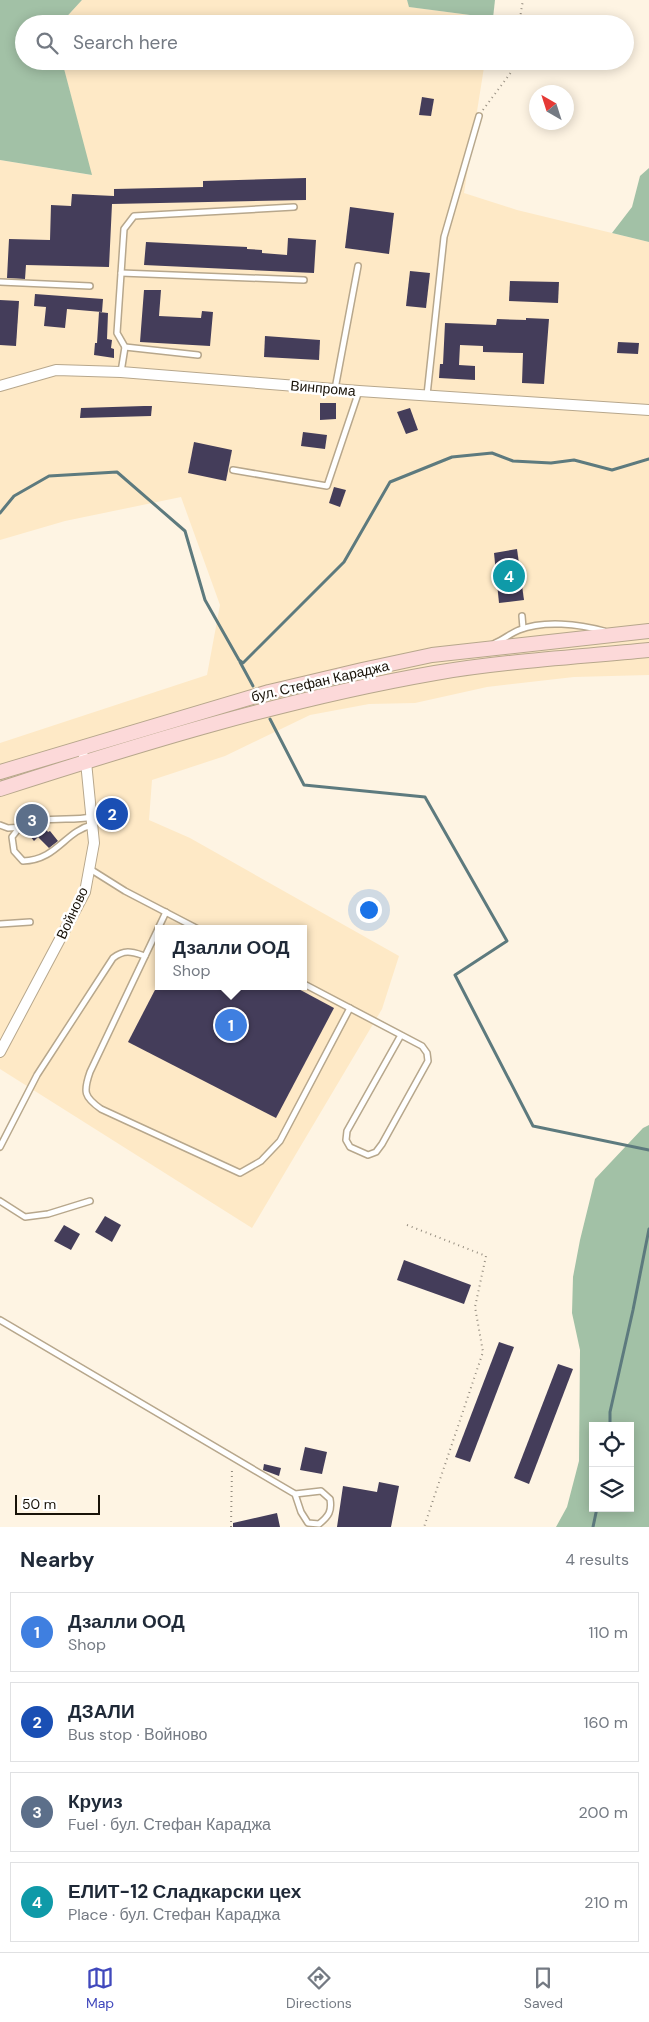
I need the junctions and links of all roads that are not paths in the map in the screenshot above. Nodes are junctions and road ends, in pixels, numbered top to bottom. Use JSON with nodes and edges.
{"nodes":[{"id":1,"x":479,"y":116,"type":"road end"},
{"id":2,"x":294,"y":207,"type":"dead end"},
{"id":3,"x":358,"y":266,"type":"dead end"},
{"id":4,"x":121,"y":273,"type":"junction"},
{"id":5,"x":304,"y":280,"type":"dead end"},
{"id":6,"x":0,"y":282,"type":"edge"},
{"id":7,"x":90,"y":286,"type":"dead end"},
{"id":8,"x":125,"y":347,"type":"junction"},
{"id":9,"x":198,"y":355,"type":"dead end"},
{"id":10,"x":121,"y":372,"type":"junction"},
{"id":11,"x":0,"y":386,"type":"edge"},
{"id":12,"x":335,"y":389,"type":"junction"},
{"id":13,"x":359,"y":391,"type":"junction"},
{"id":14,"x":427,"y":395,"type":"junction"},
{"id":15,"x":649,"y":410,"type":"edge"},
{"id":16,"x":233,"y":470,"type":"dead end"},
{"id":17,"x":522,"y":616,"type":"dead end"},
{"id":18,"x":523,"y":628,"type":"junction"},
{"id":19,"x":649,"y":631,"type":"edge"},
{"id":20,"x":616,"y":635,"type":"junction"},
{"id":21,"x":483,"y":650,"type":"junction"},
{"id":22,"x":649,"y":650,"type":"edge"},
{"id":23,"x":79,"y":748,"type":"junction"},
{"id":24,"x":86,"y":762,"type":"junction"},
{"id":25,"x":0,"y":772,"type":"edge"},
{"id":26,"x":0,"y":789,"type":"edge"},
{"id":27,"x":40,"y":821,"type":"dead end"},
{"id":28,"x":92,"y":821,"type":"junction"},
{"id":29,"x":0,"y":825,"type":"edge"},
{"id":30,"x":89,"y":869,"type":"junction"},
{"id":31,"x":166,"y":912,"type":"junction"},
{"id":32,"x":30,"y":922,"type":"dead end"},
{"id":33,"x":0,"y":924,"type":"edge"},
{"id":34,"x":160,"y":925,"type":"edge"},
{"id":35,"x":190,"y":925,"type":"edge"},
{"id":36,"x":155,"y":935,"type":"edge"},
{"id":37,"x":145,"y":956,"type":"junction"},
{"id":38,"x":307,"y":986,"type":"edge"},
{"id":39,"x":350,"y":1008,"type":"junction"},
{"id":40,"x":401,"y":1035,"type":"junction"},
{"id":41,"x":1,"y":1050,"type":"edge"},
{"id":42,"x":0,"y":1147,"type":"edge"},
{"id":43,"x":90,"y":1201,"type":"dead end"},
{"id":44,"x":0,"y":1202,"type":"edge"},
{"id":45,"x":0,"y":1320,"type":"edge"},
{"id":46,"x":295,"y":1494,"type":"junction"}],
"edges":[{"from":1,"to":14,"type":"lane"},
{"from":2,"to":4,"type":"lane"},
{"from":3,"to":12,"type":"lane"},
{"from":4,"to":5,"type":"lane"},
{"from":4,"to":8,"type":"lane"},
{"from":6,"to":7,"type":"lane"},
{"from":8,"to":9,"type":"lane"},
{"from":8,"to":10,"type":"lane"},
{"from":10,"to":11,"type":"street","name":"Винпрома"},
{"from":10,"to":12,"type":"street","name":"Винпрома"},
{"from":12,"to":13,"type":"street","name":"Винпрома"},
{"from":13,"to":14,"type":"street","name":"Винпрома"},
{"from":13,"to":16,"type":"lane"},
{"from":14,"to":15,"type":"street","name":"Винпрома"},
{"from":17,"to":18,"type":"lane"},
{"from":18,"to":20,"type":"lane"},
{"from":18,"to":21,"type":"lane"},
{"from":19,"to":20,"type":"main road","name":"бул. Стефан Караджа"},
{"from":20,"to":21,"type":"main road","name":"бул. Стефан Караджа"},
{"from":21,"to":23,"type":"main road","name":"бул. Стефан Караджа"},
{"from":22,"to":24,"type":"main road","name":"бул. Стефан Караджа"},
{"from":23,"to":24,"type":"street"},
{"from":23,"to":25,"type":"main road","name":"бул. Стефан Караджа"},
{"from":24,"to":26,"type":"main road","name":"бул. Стефан Караджа"},
{"from":24,"to":28,"type":"street","name":"Войново"},
{"from":27,"to":28,"type":"lane"},
{"from":28,"to":29,"type":"lane"},
{"from":28,"to":30,"type":"street","name":"Войново"},
{"from":30,"to":31,"type":"lane"},
{"from":30,"to":41,"type":"street","name":"Войново"},
{"from":31,"to":34,"type":"lane"},
{"from":31,"to":35,"type":"lane"},
{"from":32,"to":33,"type":"lane"},
{"from":36,"to":37,"type":"lane"},
{"from":37,"to":39,"type":"lane"},
{"from":37,"to":42,"type":"lane"},
{"from":38,"to":39,"type":"lane"},
{"from":39,"to":40,"type":"lane"},
{"from":40,"to":40,"type":"lane"},
{"from":43,"to":44,"type":"lane"},
{"from":45,"to":46,"type":"lane"},
{"from":46,"to":46,"type":"lane"}]}
